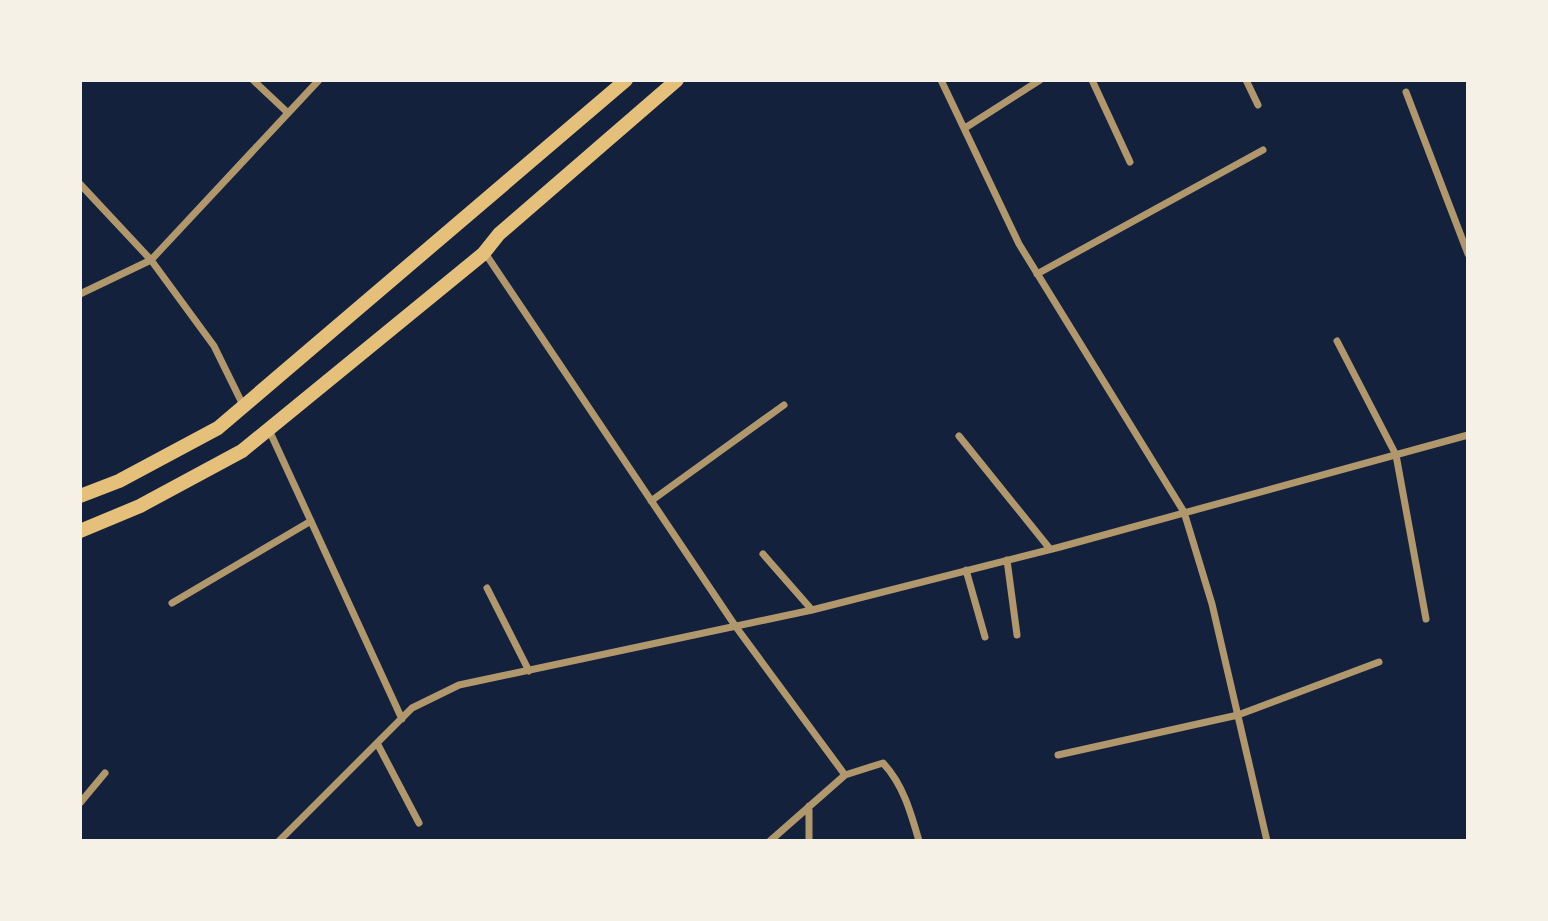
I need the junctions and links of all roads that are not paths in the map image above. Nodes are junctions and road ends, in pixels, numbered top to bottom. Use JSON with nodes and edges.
{"nodes":[{"id":1,"x":253,"y":80,"type":"edge"},
{"id":2,"x":319,"y":80,"type":"edge"},
{"id":3,"x":626,"y":80,"type":"edge"},
{"id":4,"x":677,"y":80,"type":"edge"},
{"id":5,"x":941,"y":80,"type":"edge"},
{"id":6,"x":1040,"y":80,"type":"edge"},
{"id":7,"x":1093,"y":80,"type":"edge"},
{"id":8,"x":1246,"y":80,"type":"edge"},
{"id":9,"x":1406,"y":92,"type":"dead end"},
{"id":10,"x":1258,"y":105,"type":"dead end"},
{"id":11,"x":287,"y":113,"type":"junction"},
{"id":12,"x":965,"y":128,"type":"junction"},
{"id":13,"x":1263,"y":150,"type":"dead end"},
{"id":14,"x":1130,"y":162,"type":"dead end"},
{"id":15,"x":80,"y":184,"type":"edge"},
{"id":16,"x":485,"y":253,"type":"junction"},
{"id":17,"x":1468,"y":254,"type":"edge"},
{"id":18,"x":151,"y":260,"type":"junction"},
{"id":19,"x":1037,"y":274,"type":"junction"},
{"id":20,"x":80,"y":294,"type":"edge"},
{"id":21,"x":1337,"y":341,"type":"dead end"},
{"id":22,"x":784,"y":405,"type":"dead end"},
{"id":23,"x":244,"y":407,"type":"junction"},
{"id":24,"x":269,"y":429,"type":"junction"},
{"id":25,"x":1468,"y":435,"type":"edge"},
{"id":26,"x":959,"y":436,"type":"dead end"},
{"id":27,"x":1396,"y":455,"type":"junction"},
{"id":28,"x":80,"y":496,"type":"edge"},
{"id":29,"x":651,"y":501,"type":"junction"},
{"id":30,"x":1184,"y":512,"type":"junction"},
{"id":31,"x":311,"y":521,"type":"junction"},
{"id":32,"x":80,"y":531,"type":"edge"},
{"id":33,"x":1050,"y":549,"type":"junction"},
{"id":34,"x":763,"y":554,"type":"dead end"},
{"id":35,"x":1007,"y":560,"type":"junction"},
{"id":36,"x":966,"y":570,"type":"junction"},
{"id":37,"x":487,"y":588,"type":"dead end"},
{"id":38,"x":172,"y":603,"type":"dead end"},
{"id":39,"x":812,"y":610,"type":"junction"},
{"id":40,"x":1426,"y":619,"type":"dead end"},
{"id":41,"x":736,"y":626,"type":"junction"},
{"id":42,"x":1017,"y":635,"type":"dead end"},
{"id":43,"x":985,"y":637,"type":"dead end"},
{"id":44,"x":1378,"y":662,"type":"dead end"},
{"id":45,"x":529,"y":671,"type":"junction"},
{"id":46,"x":1238,"y":715,"type":"junction"},
{"id":47,"x":402,"y":719,"type":"junction"},
{"id":48,"x":377,"y":743,"type":"junction"},
{"id":49,"x":1058,"y":755,"type":"dead end"},
{"id":50,"x":105,"y":773,"type":"dead end"},
{"id":51,"x":845,"y":775,"type":"junction"},
{"id":52,"x":80,"y":803,"type":"edge"},
{"id":53,"x":809,"y":806,"type":"junction"},
{"id":54,"x":419,"y":823,"type":"dead end"},
{"id":55,"x":279,"y":841,"type":"edge"},
{"id":56,"x":770,"y":841,"type":"edge"},
{"id":57,"x":809,"y":841,"type":"edge"},
{"id":58,"x":919,"y":841,"type":"edge"},
{"id":59,"x":1267,"y":841,"type":"edge"}],
"edges":[{"from":1,"to":11,"type":"street"},
{"from":2,"to":11,"type":"street"},
{"from":3,"to":23,"type":"main road"},
{"from":4,"to":16,"type":"main road"},
{"from":5,"to":12,"type":"street"},
{"from":6,"to":12,"type":"street"},
{"from":7,"to":14,"type":"street"},
{"from":8,"to":10,"type":"street"},
{"from":9,"to":17,"type":"street"},
{"from":11,"to":18,"type":"street"},
{"from":12,"to":19,"type":"street"},
{"from":13,"to":19,"type":"street"},
{"from":15,"to":18,"type":"street"},
{"from":16,"to":24,"type":"main road"},
{"from":16,"to":29,"type":"street"},
{"from":18,"to":20,"type":"street"},
{"from":18,"to":23,"type":"street"},
{"from":19,"to":30,"type":"street"},
{"from":21,"to":27,"type":"street"},
{"from":22,"to":29,"type":"street"},
{"from":23,"to":28,"type":"main road"},
{"from":24,"to":31,"type":"street"},
{"from":24,"to":32,"type":"main road"},
{"from":25,"to":27,"type":"street"},
{"from":26,"to":33,"type":"street"},
{"from":27,"to":30,"type":"street"},
{"from":27,"to":40,"type":"street"},
{"from":29,"to":41,"type":"street"},
{"from":30,"to":33,"type":"street"},
{"from":30,"to":46,"type":"street"},
{"from":31,"to":38,"type":"street"},
{"from":31,"to":47,"type":"street"},
{"from":33,"to":35,"type":"street"},
{"from":34,"to":39,"type":"street"},
{"from":35,"to":36,"type":"street"},
{"from":35,"to":42,"type":"street"},
{"from":36,"to":39,"type":"street"},
{"from":36,"to":43,"type":"street"},
{"from":37,"to":45,"type":"street"},
{"from":39,"to":41,"type":"street"},
{"from":41,"to":45,"type":"street"},
{"from":41,"to":51,"type":"street"},
{"from":44,"to":46,"type":"street"},
{"from":45,"to":47,"type":"street"},
{"from":46,"to":49,"type":"street"},
{"from":46,"to":59,"type":"street"},
{"from":47,"to":48,"type":"street"},
{"from":48,"to":54,"type":"street"},
{"from":48,"to":55,"type":"street"},
{"from":50,"to":52,"type":"street"},
{"from":51,"to":53,"type":"street"},
{"from":51,"to":58,"type":"street"},
{"from":53,"to":56,"type":"street"},
{"from":53,"to":57,"type":"street"}]}
